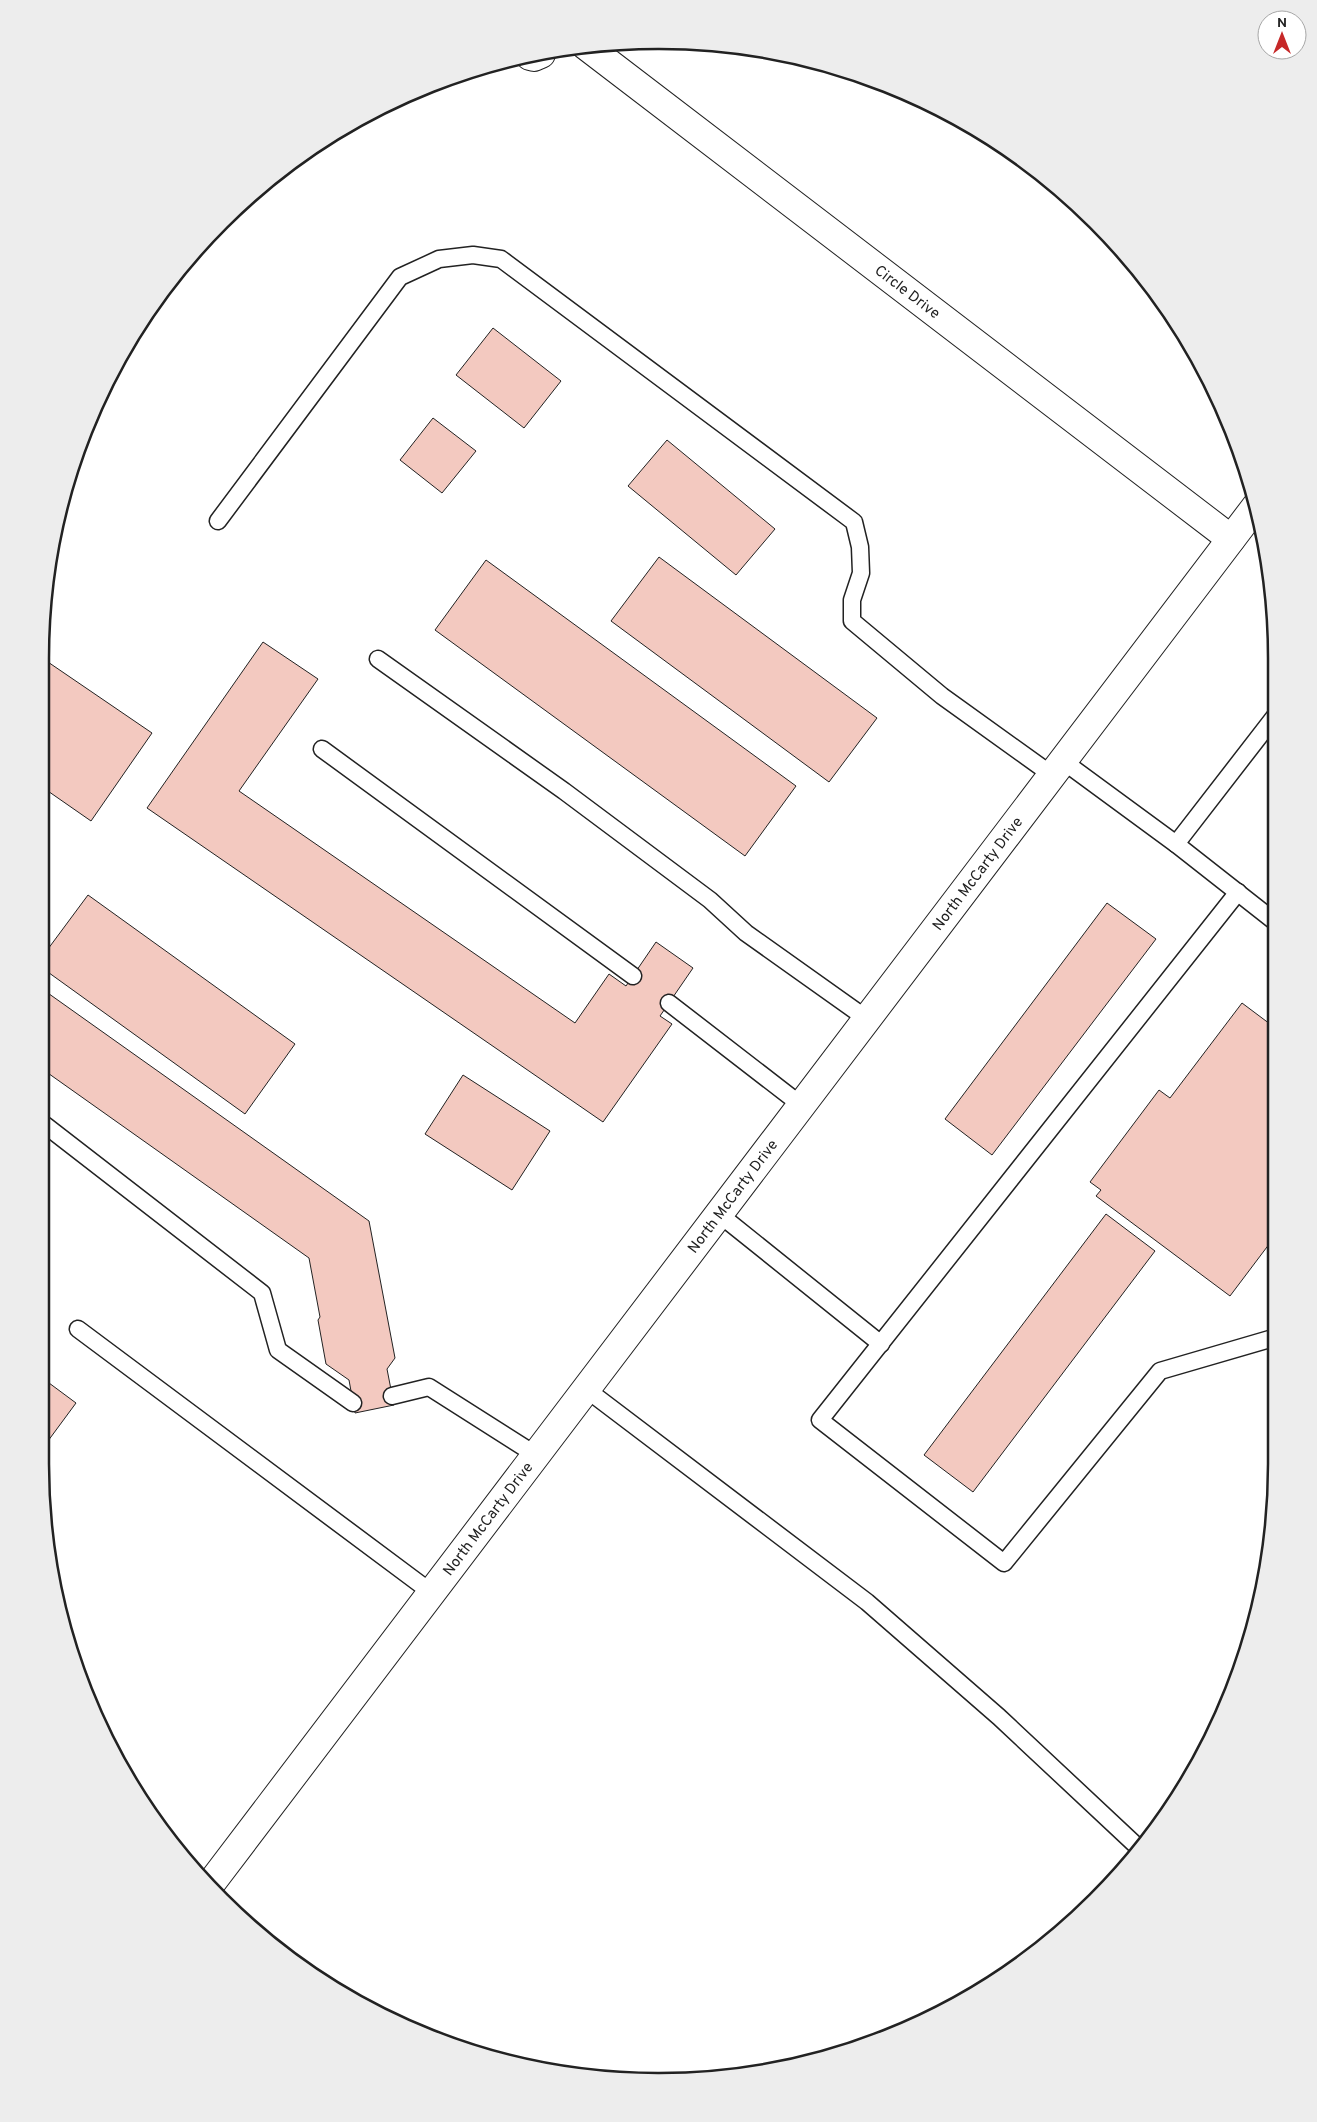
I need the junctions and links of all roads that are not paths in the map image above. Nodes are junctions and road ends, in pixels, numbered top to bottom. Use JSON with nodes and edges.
{"nodes":[{"id":1,"x":594,"y":53,"type":"edge"},
{"id":2,"x":1250,"y":514,"type":"edge"},
{"id":3,"x":218,"y":521,"type":"dead end"},
{"id":4,"x":1230,"y":539,"type":"junction"},
{"id":5,"x":378,"y":659,"type":"dead end"},
{"id":6,"x":1268,"y":725,"type":"edge"},
{"id":7,"x":322,"y":750,"type":"dead end"},
{"id":8,"x":1057,"y":768,"type":"junction"},
{"id":9,"x":1176,"y":844,"type":"junction"},
{"id":10,"x":1238,"y":892,"type":"junction"},
{"id":11,"x":1268,"y":917,"type":"edge"},
{"id":12,"x":633,"y":976,"type":"dead end"},
{"id":13,"x":669,"y":1003,"type":"dead end"},
{"id":14,"x":867,"y":1020,"type":"junction"},
{"id":15,"x":801,"y":1105,"type":"junction"},
{"id":16,"x":49,"y":1128,"type":"edge"},
{"id":17,"x":719,"y":1214,"type":"junction"},
{"id":18,"x":78,"y":1329,"type":"dead end"},
{"id":19,"x":1268,"y":1339,"type":"edge"},
{"id":20,"x":881,"y":1344,"type":"junction"},
{"id":21,"x":586,"y":1389,"type":"junction"},
{"id":22,"x":392,"y":1396,"type":"dead end"},
{"id":23,"x":353,"y":1403,"type":"dead end"},
{"id":24,"x":536,"y":1455,"type":"junction"},
{"id":25,"x":432,"y":1593,"type":"junction"},
{"id":26,"x":1134,"y":1845,"type":"edge"},
{"id":27,"x":213,"y":1880,"type":"edge"}],
"edges":[{"from":1,"to":4,"type":"main road","name":"Circle Drive"},
{"from":2,"to":4,"type":"main road","name":"North McCarty Drive"},
{"from":3,"to":8,"type":"lane"},
{"from":4,"to":8,"type":"main road","name":"North McCarty Drive"},
{"from":5,"to":14,"type":"lane"},
{"from":6,"to":9,"type":"lane"},
{"from":7,"to":12,"type":"lane"},
{"from":8,"to":9,"type":"lane"},
{"from":8,"to":14,"type":"main road","name":"North McCarty Drive"},
{"from":9,"to":10,"type":"lane"},
{"from":10,"to":11,"type":"lane"},
{"from":10,"to":20,"type":"lane"},
{"from":13,"to":15,"type":"lane"},
{"from":14,"to":15,"type":"main road","name":"North McCarty Drive"},
{"from":15,"to":17,"type":"main road","name":"North McCarty Drive"},
{"from":16,"to":23,"type":"lane"},
{"from":17,"to":20,"type":"lane"},
{"from":17,"to":21,"type":"main road","name":"North McCarty Drive"},
{"from":18,"to":25,"type":"lane"},
{"from":19,"to":20,"type":"lane"},
{"from":21,"to":24,"type":"main road","name":"North McCarty Drive"},
{"from":21,"to":26,"type":"lane"},
{"from":22,"to":24,"type":"lane"},
{"from":24,"to":25,"type":"main road","name":"North McCarty Drive"},
{"from":25,"to":27,"type":"main road","name":"North McCarty Drive"}]}
